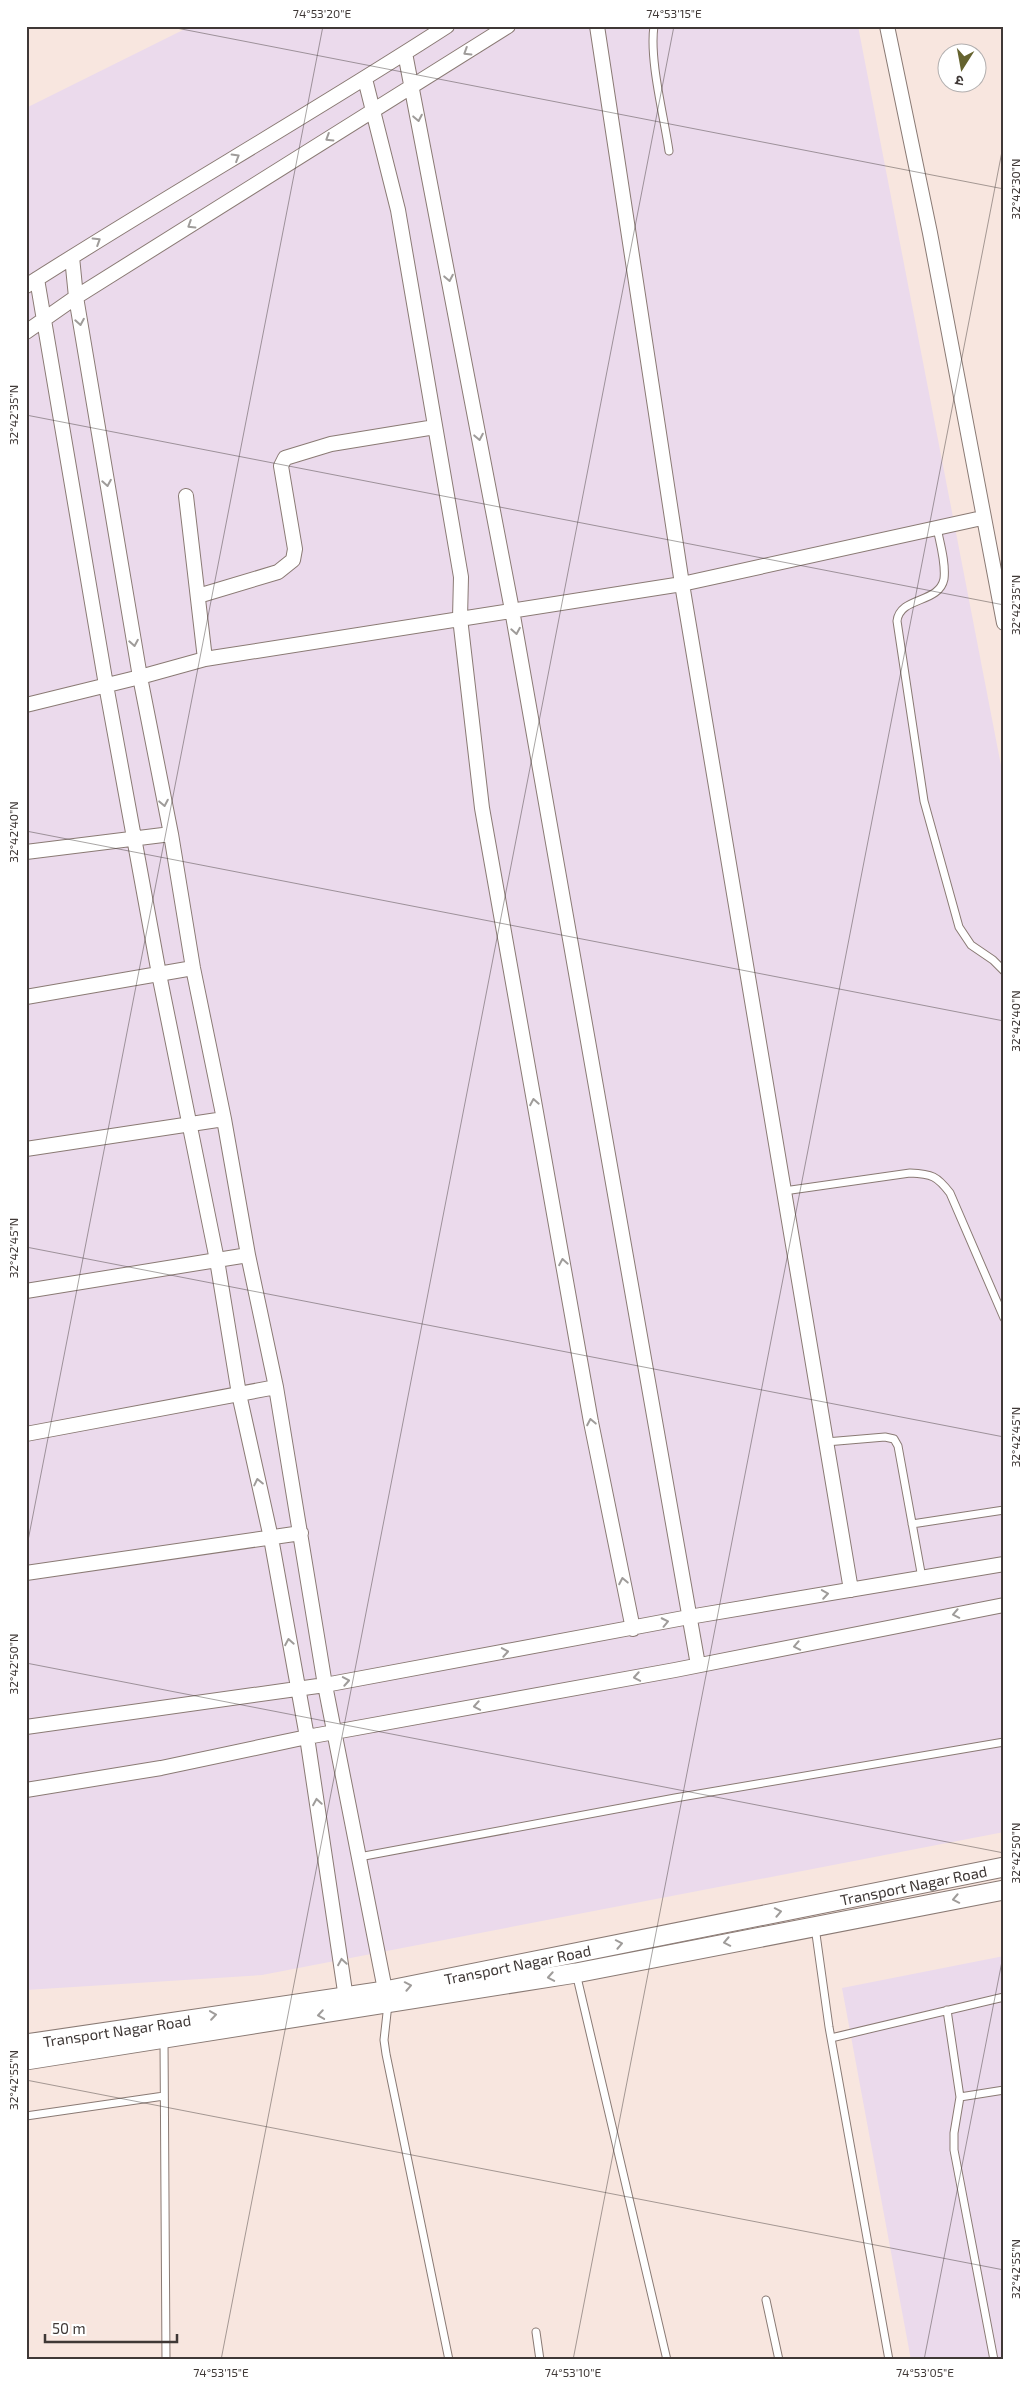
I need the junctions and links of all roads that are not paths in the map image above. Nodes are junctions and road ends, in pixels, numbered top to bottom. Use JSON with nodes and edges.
{"nodes":[{"id":1,"x":446,"y":26,"type":"edge"},
{"id":2,"x":508,"y":26,"type":"edge"},
{"id":3,"x":597,"y":26,"type":"edge"},
{"id":4,"x":654,"y":26,"type":"edge"},
{"id":5,"x":887,"y":26,"type":"edge"},
{"id":6,"x":405,"y":53,"type":"junction"},
{"id":7,"x":365,"y":79,"type":"junction"},
{"id":8,"x":412,"y":86,"type":"junction"},
{"id":9,"x":373,"y":111,"type":"junction"},
{"id":10,"x":669,"y":151,"type":"dead end"},
{"id":11,"x":72,"y":257,"type":"junction"},
{"id":12,"x":31,"y":283,"type":"edge"},
{"id":13,"x":76,"y":297,"type":"junction"},
{"id":14,"x":43,"y":321,"type":"junction"},
{"id":15,"x":26,"y":332,"type":"edge"},
{"id":16,"x":435,"y":427,"type":"junction"},
{"id":17,"x":186,"y":496,"type":"dead end"},
{"id":18,"x":982,"y":518,"type":"junction"},
{"id":19,"x":937,"y":528,"type":"junction"},
{"id":20,"x":682,"y":584,"type":"junction"},
{"id":21,"x":198,"y":596,"type":"junction"},
{"id":22,"x":512,"y":610,"type":"junction"},
{"id":23,"x":460,"y":618,"type":"junction"},
{"id":24,"x":1004,"y":623,"type":"edge"},
{"id":25,"x":205,"y":659,"type":"junction"},
{"id":26,"x":140,"y":678,"type":"junction"},
{"id":27,"x":106,"y":685,"type":"junction"},
{"id":28,"x":26,"y":705,"type":"edge"},
{"id":29,"x":171,"y":834,"type":"junction"},
{"id":30,"x":135,"y":840,"type":"junction"},
{"id":31,"x":26,"y":852,"type":"edge"},
{"id":32,"x":193,"y":968,"type":"junction"},
{"id":33,"x":1004,"y":970,"type":"edge"},
{"id":34,"x":159,"y":974,"type":"junction"},
{"id":35,"x":26,"y":997,"type":"edge"},
{"id":36,"x":224,"y":1119,"type":"junction"},
{"id":37,"x":190,"y":1124,"type":"junction"},
{"id":38,"x":26,"y":1149,"type":"edge"},
{"id":39,"x":784,"y":1191,"type":"junction"},
{"id":40,"x":248,"y":1255,"type":"junction"},
{"id":41,"x":217,"y":1260,"type":"junction"},
{"id":42,"x":26,"y":1291,"type":"edge"},
{"id":43,"x":1004,"y":1318,"type":"edge"},
{"id":44,"x":276,"y":1387,"type":"junction"},
{"id":45,"x":239,"y":1394,"type":"junction"},
{"id":46,"x":26,"y":1434,"type":"edge"},
{"id":47,"x":826,"y":1442,"type":"junction"},
{"id":48,"x":1004,"y":1510,"type":"edge"},
{"id":49,"x":912,"y":1524,"type":"junction"},
{"id":50,"x":301,"y":1533,"type":"junction"},
{"id":51,"x":271,"y":1538,"type":"junction"},
{"id":52,"x":1004,"y":1564,"type":"edge"},
{"id":53,"x":26,"y":1573,"type":"edge"},
{"id":54,"x":922,"y":1578,"type":"junction"},
{"id":55,"x":851,"y":1590,"type":"junction"},
{"id":56,"x":1004,"y":1605,"type":"edge"},
{"id":57,"x":689,"y":1617,"type":"junction"},
{"id":58,"x":633,"y":1629,"type":"junction"},
{"id":59,"x":698,"y":1666,"type":"junction"},
{"id":60,"x":325,"y":1685,"type":"junction"},
{"id":61,"x":298,"y":1690,"type":"junction"},
{"id":62,"x":26,"y":1727,"type":"edge"},
{"id":63,"x":335,"y":1732,"type":"junction"},
{"id":64,"x":307,"y":1737,"type":"junction"},
{"id":65,"x":1004,"y":1742,"type":"edge"},
{"id":66,"x":26,"y":1790,"type":"edge"},
{"id":67,"x":360,"y":1857,"type":"junction"},
{"id":68,"x":1004,"y":1867,"type":"edge"},
{"id":69,"x":1004,"y":1890,"type":"edge"},
{"id":70,"x":814,"y":1926,"type":"junction"},
{"id":71,"x":576,"y":1973,"type":"junction"},
{"id":72,"x":386,"y":1997,"type":"junction"},
{"id":73,"x":1004,"y":1997,"type":"edge"},
{"id":74,"x":347,"y":2003,"type":"junction"},
{"id":75,"x":948,"y":2010,"type":"junction"},
{"id":76,"x":831,"y":2038,"type":"junction"},
{"id":77,"x":165,"y":2039,"type":"junction"},
{"id":78,"x":26,"y":2044,"type":"edge"},
{"id":79,"x":26,"y":2060,"type":"edge"},
{"id":80,"x":1004,"y":2090,"type":"edge"},
{"id":81,"x":164,"y":2096,"type":"junction"},
{"id":82,"x":960,"y":2097,"type":"junction"},
{"id":83,"x":26,"y":2116,"type":"edge"},
{"id":84,"x":766,"y":2300,"type":"dead end"},
{"id":85,"x":536,"y":2332,"type":"dead end"},
{"id":86,"x":166,"y":2360,"type":"edge"},
{"id":87,"x":449,"y":2360,"type":"edge"},
{"id":88,"x":540,"y":2360,"type":"edge"},
{"id":89,"x":667,"y":2360,"type":"edge"},
{"id":90,"x":779,"y":2360,"type":"edge"},
{"id":91,"x":889,"y":2360,"type":"edge"},
{"id":92,"x":994,"y":2360,"type":"edge"}],
"edges":[{"from":1,"to":6,"type":"street"},
{"from":2,"to":8,"type":"street","one_way":true},
{"from":3,"to":20,"type":"street"},
{"from":4,"to":10,"type":"lane"},
{"from":5,"to":18,"type":"street"},
{"from":6,"to":7,"type":"street"},
{"from":6,"to":8,"type":"street"},
{"from":7,"to":9,"type":"street"},
{"from":11,"to":7,"type":"street","one_way":true},
{"from":8,"to":9,"type":"street"},
{"from":8,"to":22,"type":"street","one_way":true},
{"from":9,"to":13,"type":"street","one_way":true},
{"from":9,"to":16,"type":"street"},
{"from":11,"to":12,"type":"street"},
{"from":11,"to":13,"type":"street"},
{"from":12,"to":14,"type":"street"},
{"from":13,"to":14,"type":"street"},
{"from":13,"to":26,"type":"street","one_way":true},
{"from":14,"to":15,"type":"street"},
{"from":14,"to":27,"type":"street"},
{"from":16,"to":21,"type":"street"},
{"from":16,"to":23,"type":"street"},
{"from":17,"to":21,"type":"street"},
{"from":18,"to":19,"type":"street"},
{"from":18,"to":24,"type":"street"},
{"from":19,"to":20,"type":"street"},
{"from":19,"to":33,"type":"lane"},
{"from":20,"to":22,"type":"street"},
{"from":20,"to":39,"type":"street"},
{"from":21,"to":25,"type":"street"},
{"from":22,"to":23,"type":"street"},
{"from":22,"to":57,"type":"street","one_way":true},
{"from":23,"to":25,"type":"street"},
{"from":58,"to":23,"type":"street","one_way":true},
{"from":25,"to":26,"type":"street"},
{"from":26,"to":27,"type":"street"},
{"from":26,"to":29,"type":"street","one_way":true},
{"from":27,"to":28,"type":"street"},
{"from":27,"to":30,"type":"street"},
{"from":29,"to":30,"type":"street"},
{"from":29,"to":32,"type":"street"},
{"from":30,"to":31,"type":"street"},
{"from":30,"to":34,"type":"street"},
{"from":32,"to":34,"type":"street"},
{"from":32,"to":36,"type":"street"},
{"from":34,"to":35,"type":"street"},
{"from":34,"to":37,"type":"street"},
{"from":36,"to":37,"type":"street"},
{"from":36,"to":40,"type":"street"},
{"from":37,"to":38,"type":"street"},
{"from":37,"to":41,"type":"street"},
{"from":39,"to":43,"type":"lane"},
{"from":39,"to":47,"type":"street"},
{"from":40,"to":41,"type":"street"},
{"from":40,"to":44,"type":"street"},
{"from":41,"to":42,"type":"street"},
{"from":41,"to":45,"type":"street"},
{"from":44,"to":45,"type":"street"},
{"from":44,"to":50,"type":"street"},
{"from":45,"to":46,"type":"street"},
{"from":51,"to":45,"type":"street","one_way":true},
{"from":47,"to":49,"type":"lane"},
{"from":47,"to":55,"type":"street"},
{"from":48,"to":49,"type":"lane"},
{"from":49,"to":54,"type":"lane"},
{"from":50,"to":51,"type":"street"},
{"from":50,"to":60,"type":"street"},
{"from":51,"to":53,"type":"street"},
{"from":61,"to":51,"type":"street","one_way":true},
{"from":52,"to":54,"type":"street"},
{"from":54,"to":55,"type":"street"},
{"from":57,"to":55,"type":"street","one_way":true},
{"from":56,"to":59,"type":"street","one_way":true},
{"from":58,"to":57,"type":"street","one_way":true},
{"from":57,"to":59,"type":"street"},
{"from":60,"to":58,"type":"street","one_way":true},
{"from":59,"to":63,"type":"street","one_way":true},
{"from":60,"to":61,"type":"street"},
{"from":60,"to":63,"type":"street"},
{"from":61,"to":62,"type":"street"},
{"from":61,"to":64,"type":"street"},
{"from":63,"to":64,"type":"street"},
{"from":63,"to":67,"type":"street"},
{"from":64,"to":66,"type":"street"},
{"from":74,"to":64,"type":"street","one_way":true},
{"from":65,"to":67,"type":"lane"},
{"from":67,"to":72,"type":"street"},
{"from":72,"to":68,"type":"main road","name":"Transport Nagar Road","one_way":true},
{"from":69,"to":70,"type":"main road","name":"Transport Nagar Road","one_way":true},
{"from":70,"to":71,"type":"main road","name":"Transport Nagar Road","one_way":true},
{"from":70,"to":76,"type":"lane"},
{"from":71,"to":72,"type":"main road","name":"Transport Nagar Road","one_way":true},
{"from":71,"to":89,"type":"lane"},
{"from":72,"to":74,"type":"main road","name":"Transport Nagar Road"},
{"from":72,"to":87,"type":"lane"},
{"from":73,"to":75,"type":"lane"},
{"from":74,"to":77,"type":"main road","name":"Transport Nagar Road","one_way":true},
{"from":78,"to":74,"type":"main road","name":"Transport Nagar Road","one_way":true},
{"from":75,"to":76,"type":"lane"},
{"from":75,"to":82,"type":"lane"},
{"from":76,"to":91,"type":"lane"},
{"from":77,"to":79,"type":"main road","name":"Transport Nagar Road"},
{"from":77,"to":81,"type":"lane"},
{"from":80,"to":82,"type":"lane"},
{"from":81,"to":83,"type":"lane"},
{"from":81,"to":86,"type":"lane"},
{"from":82,"to":92,"type":"lane"},
{"from":84,"to":90,"type":"lane"},
{"from":85,"to":88,"type":"lane"}]}
